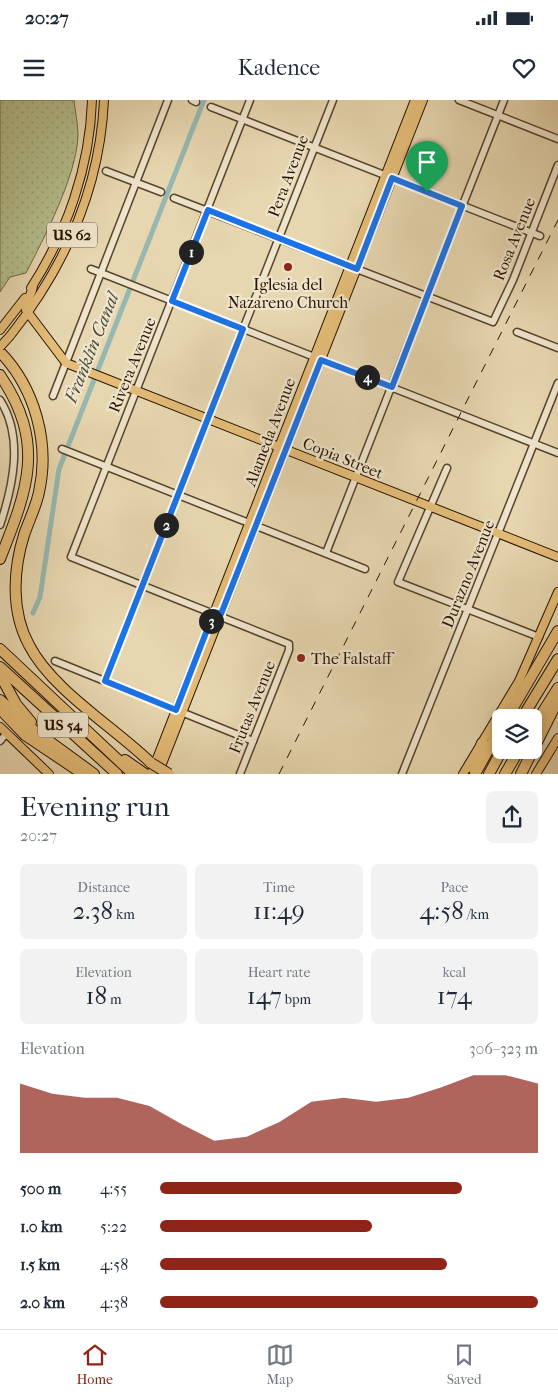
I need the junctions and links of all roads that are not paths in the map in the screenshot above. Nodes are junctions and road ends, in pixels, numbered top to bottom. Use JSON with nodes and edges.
{"nodes":[{"id":1,"x":92,"y":100,"type":"edge"},
{"id":2,"x":104,"y":100,"type":"edge"},
{"id":3,"x":168,"y":100,"type":"edge"},
{"id":4,"x":250,"y":100,"type":"edge"},
{"id":5,"x":333,"y":100,"type":"edge"},
{"id":6,"x":415,"y":100,"type":"edge"},
{"id":7,"x":423,"y":100,"type":"edge"},
{"id":8,"x":459,"y":100,"type":"edge"},
{"id":9,"x":504,"y":100,"type":"edge"},
{"id":10,"x":211,"y":107,"type":"dead end"},
{"id":11,"x":498,"y":116,"type":"junction"},
{"id":12,"x":243,"y":120,"type":"junction"},
{"id":13,"x":558,"y":139,"type":"edge"},
{"id":14,"x":314,"y":148,"type":"junction"},
{"id":15,"x":558,"y":165,"type":"edge"},
{"id":16,"x":106,"y":171,"type":"dead end"},
{"id":17,"x":388,"y":177,"type":"junction"},
{"id":18,"x":136,"y":183,"type":"junction"},
{"id":19,"x":161,"y":192,"type":"dead end"},
{"id":20,"x":174,"y":198,"type":"dead end"},
{"id":21,"x":462,"y":206,"type":"junction"},
{"id":22,"x":208,"y":210,"type":"junction"},
{"id":23,"x":532,"y":233,"type":"junction"},
{"id":24,"x":540,"y":236,"type":"dead end"},
{"id":25,"x":279,"y":238,"type":"junction"},
{"id":26,"x":353,"y":268,"type":"junction"},
{"id":27,"x":91,"y":269,"type":"dead end"},
{"id":28,"x":101,"y":273,"type":"junction"},
{"id":29,"x":33,"y":286,"type":"junction"},
{"id":30,"x":427,"y":297,"type":"junction"},
{"id":31,"x":172,"y":301,"type":"junction"},
{"id":32,"x":28,"y":313,"type":"junction"},
{"id":33,"x":243,"y":329,"type":"junction"},
{"id":34,"x":1,"y":330,"type":"edge"},
{"id":35,"x":517,"y":332,"type":"dead end"},
{"id":36,"x":0,"y":342,"type":"edge"},
{"id":37,"x":0,"y":347,"type":"edge"},
{"id":38,"x":558,"y":348,"type":"edge"},
{"id":39,"x":0,"y":352,"type":"edge"},
{"id":40,"x":318,"y":358,"type":"junction"},
{"id":41,"x":66,"y":363,"type":"junction"},
{"id":42,"x":0,"y":375,"type":"edge"},
{"id":43,"x":558,"y":383,"type":"edge"},
{"id":44,"x":392,"y":387,"type":"junction"},
{"id":45,"x":136,"y":392,"type":"junction"},
{"id":46,"x":53,"y":396,"type":"dead end"},
{"id":47,"x":0,"y":400,"type":"edge"},
{"id":48,"x":208,"y":420,"type":"junction"},
{"id":49,"x":534,"y":443,"type":"junction"},
{"id":50,"x":282,"y":448,"type":"junction"},
{"id":51,"x":62,"y":449,"type":"dead end"},
{"id":52,"x":558,"y":453,"type":"edge"},
{"id":53,"x":42,"y":458,"type":"junction"},
{"id":54,"x":106,"y":467,"type":"junction"},
{"id":55,"x":447,"y":468,"type":"dead end"},
{"id":56,"x":356,"y":478,"type":"junction"},
{"id":57,"x":178,"y":495,"type":"junction"},
{"id":58,"x":430,"y":506,"type":"junction"},
{"id":59,"x":253,"y":523,"type":"junction"},
{"id":60,"x":0,"y":525,"type":"edge"},
{"id":61,"x":499,"y":534,"type":"junction"},
{"id":62,"x":326,"y":553,"type":"junction"},
{"id":63,"x":558,"y":557,"type":"edge"},
{"id":64,"x":0,"y":559,"type":"edge"},
{"id":65,"x":365,"y":569,"type":"dead end"},
{"id":66,"x":143,"y":585,"type":"junction"},
{"id":67,"x":558,"y":592,"type":"edge"},
{"id":68,"x":469,"y":610,"type":"junction"},
{"id":69,"x":218,"y":613,"type":"junction"},
{"id":70,"x":556,"y":634,"type":"edge"},
{"id":71,"x":539,"y":637,"type":"junction"},
{"id":72,"x":0,"y":649,"type":"edge"},
{"id":73,"x":558,"y":659,"type":"edge"},
{"id":74,"x":55,"y":661,"type":"dead end"},
{"id":75,"x":0,"y":668,"type":"edge"},
{"id":76,"x":5,"y":676,"type":"edge"},
{"id":77,"x":105,"y":681,"type":"junction"},
{"id":78,"x":558,"y":688,"type":"edge"},
{"id":79,"x":0,"y":700,"type":"edge"},
{"id":80,"x":558,"y":700,"type":"edge"},
{"id":81,"x":0,"y":709,"type":"edge"},
{"id":82,"x":512,"y":709,"type":"edge"},
{"id":83,"x":527,"y":709,"type":"edge"},
{"id":84,"x":179,"y":711,"type":"junction"},
{"id":85,"x":542,"y":713,"type":"edge"},
{"id":86,"x":0,"y":727,"type":"edge"},
{"id":87,"x":542,"y":731,"type":"edge"},
{"id":88,"x":6,"y":734,"type":"junction"},
{"id":89,"x":42,"y":734,"type":"junction"},
{"id":90,"x":558,"y":738,"type":"edge"},
{"id":91,"x":253,"y":740,"type":"junction"},
{"id":92,"x":0,"y":741,"type":"edge"},
{"id":93,"x":492,"y":742,"type":"edge"},
{"id":94,"x":482,"y":743,"type":"junction"},
{"id":95,"x":497,"y":759,"type":"edge"},
{"id":96,"x":513,"y":759,"type":"edge"},
{"id":97,"x":528,"y":759,"type":"edge"},
{"id":98,"x":151,"y":762,"type":"junction"},
{"id":99,"x":136,"y":772,"type":"edge"},
{"id":100,"x":49,"y":774,"type":"edge"},
{"id":101,"x":83,"y":774,"type":"edge"},
{"id":102,"x":94,"y":774,"type":"edge"},
{"id":103,"x":117,"y":774,"type":"edge"},
{"id":104,"x":151,"y":774,"type":"edge"},
{"id":105,"x":160,"y":774,"type":"edge"},
{"id":106,"x":169,"y":774,"type":"edge"},
{"id":107,"x":240,"y":774,"type":"edge"},
{"id":108,"x":402,"y":774,"type":"edge"},
{"id":109,"x":463,"y":774,"type":"edge"},
{"id":110,"x":473,"y":774,"type":"edge"},
{"id":111,"x":489,"y":774,"type":"edge"},
{"id":112,"x":505,"y":774,"type":"edge"},
{"id":113,"x":521,"y":774,"type":"edge"},
{"id":114,"x":536,"y":774,"type":"edge"}],
"edges":[{"from":1,"to":29,"type":"main road","number":"US 62"},
{"from":2,"to":32,"type":"main road","number":"US 62"},
{"from":3,"to":18,"type":"street"},
{"from":4,"to":12,"type":"street","name":"Rivera Avenue"},
{"from":5,"to":14,"type":"street","name":"Pera Avenue"},
{"from":6,"to":17,"type":"main road","name":"Alameda Avenue"},
{"from":7,"to":17,"type":"main road","name":"Alameda Avenue"},
{"from":8,"to":11,"type":"street"},
{"from":9,"to":11,"type":"street"},
{"from":10,"to":12,"type":"street"},
{"from":11,"to":13,"type":"street"},
{"from":11,"to":21,"type":"street"},
{"from":12,"to":14,"type":"street"},
{"from":12,"to":22,"type":"street","name":"Rivera Avenue"},
{"from":14,"to":17,"type":"street"},
{"from":14,"to":25,"type":"street","name":"Pera Avenue"},
{"from":15,"to":23,"type":"street","name":"Rosa Avenue"},
{"from":16,"to":18,"type":"street"},
{"from":17,"to":21,"type":"street"},
{"from":17,"to":26,"type":"main road","name":"Alameda Avenue"},
{"from":18,"to":19,"type":"street"},
{"from":18,"to":28,"type":"street"},
{"from":20,"to":22,"type":"street"},
{"from":21,"to":23,"type":"street"},
{"from":21,"to":30,"type":"street"},
{"from":22,"to":25,"type":"street"},
{"from":22,"to":31,"type":"street","name":"Rivera Avenue"},
{"from":23,"to":24,"type":"street"},
{"from":23,"to":30,"type":"street","name":"Rosa Avenue"},
{"from":25,"to":26,"type":"street"},
{"from":25,"to":33,"type":"street","name":"Pera Avenue"},
{"from":26,"to":30,"type":"street"},
{"from":26,"to":40,"type":"main road","name":"Alameda Avenue"},
{"from":27,"to":28,"type":"street"},
{"from":28,"to":31,"type":"street"},
{"from":28,"to":41,"type":"street"},
{"from":29,"to":32,"type":"main road"},
{"from":29,"to":34,"type":"main road","number":"US 62"},
{"from":30,"to":44,"type":"street"},
{"from":31,"to":33,"type":"street"},
{"from":31,"to":45,"type":"street","name":"Rivera Avenue"},
{"from":32,"to":37,"type":"main road","number":"US 62","bridge":true},
{"from":32,"to":41,"type":"main road"},
{"from":33,"to":40,"type":"street"},
{"from":33,"to":48,"type":"street","name":"Pera Avenue"},
{"from":35,"to":38,"type":"street"},
{"from":36,"to":53,"type":"highway"},
{"from":39,"to":53,"type":"highway"},
{"from":40,"to":44,"type":"street"},
{"from":40,"to":50,"type":"main road","name":"Alameda Avenue"},
{"from":41,"to":45,"type":"main road","name":"Copia Street"},
{"from":41,"to":46,"type":"street"},
{"from":42,"to":64,"type":"highway"},
{"from":43,"to":49,"type":"street","name":"Durazno Avenue"},
{"from":44,"to":49,"type":"street"},
{"from":44,"to":56,"type":"street"},
{"from":45,"to":48,"type":"main road","name":"Copia Street"},
{"from":45,"to":54,"type":"street","name":"Rivera Avenue"},
{"from":47,"to":60,"type":"street"},
{"from":48,"to":50,"type":"main road","name":"Copia Street"},
{"from":48,"to":57,"type":"street","name":"Pera Avenue"},
{"from":49,"to":52,"type":"street"},
{"from":49,"to":61,"type":"street","name":"Durazno Avenue"},
{"from":50,"to":56,"type":"main road","name":"Copia Street"},
{"from":50,"to":59,"type":"main road","name":"Alameda Avenue"},
{"from":51,"to":54,"type":"street"},
{"from":53,"to":98,"type":"highway"},
{"from":54,"to":57,"type":"street"},
{"from":54,"to":66,"type":"street","name":"Rivera Avenue"},
{"from":55,"to":58,"type":"street"},
{"from":56,"to":58,"type":"main road","name":"Copia Street"},
{"from":56,"to":62,"type":"street"},
{"from":57,"to":59,"type":"street"},
{"from":57,"to":66,"type":"street","name":"Pera Avenue"},
{"from":58,"to":61,"type":"main road","name":"Copia Street"},
{"from":58,"to":68,"type":"street"},
{"from":59,"to":62,"type":"street"},
{"from":59,"to":69,"type":"main road","name":"Alameda Avenue"},
{"from":61,"to":63,"type":"main road","name":"Copia Street"},
{"from":61,"to":68,"type":"street","name":"Durazno Avenue"},
{"from":62,"to":65,"type":"street"},
{"from":66,"to":69,"type":"street"},
{"from":66,"to":77,"type":"street","name":"Pera Avenue"},
{"from":67,"to":71,"type":"main road"},
{"from":68,"to":71,"type":"street"},
{"from":68,"to":108,"type":"street","name":"Durazno Avenue"},
{"from":69,"to":84,"type":"main road","name":"Alameda Avenue"},
{"from":69,"to":91,"type":"street","name":"Frutas Avenue"},
{"from":70,"to":82,"type":"highway"},
{"from":71,"to":94,"type":"main road"},
{"from":72,"to":99,"type":"highway","number":"US 54"},
{"from":73,"to":83,"type":"highway"},
{"from":74,"to":77,"type":"street"},
{"from":75,"to":76,"type":"highway"},
{"from":76,"to":89,"type":"highway"},
{"from":76,"to":103,"type":"highway","number":"US 54"},
{"from":77,"to":84,"type":"street"},
{"from":78,"to":85,"type":"highway"},
{"from":79,"to":89,"type":"highway"},
{"from":80,"to":87,"type":"highway"},
{"from":81,"to":101,"type":"highway"},
{"from":84,"to":91,"type":"street"},
{"from":84,"to":104,"type":"main road","name":"Alameda Avenue"},
{"from":84,"to":105,"type":"main road","name":"Alameda Avenue"},
{"from":86,"to":88,"type":"main road"},
{"from":88,"to":92,"type":"street"},
{"from":88,"to":100,"type":"main road"},
{"from":89,"to":102,"type":"highway"},
{"from":90,"to":114,"type":"main road"},
{"from":91,"to":107,"type":"street","name":"Frutas Avenue"},
{"from":93,"to":110,"type":"highway"},
{"from":94,"to":109,"type":"main road"},
{"from":94,"to":110,"type":"highway"},
{"from":95,"to":111,"type":"highway"},
{"from":96,"to":112,"type":"highway"},
{"from":97,"to":113,"type":"highway"},
{"from":98,"to":105,"type":"highway","bridge":true},
{"from":98,"to":106,"type":"highway","bridge":true}]}
